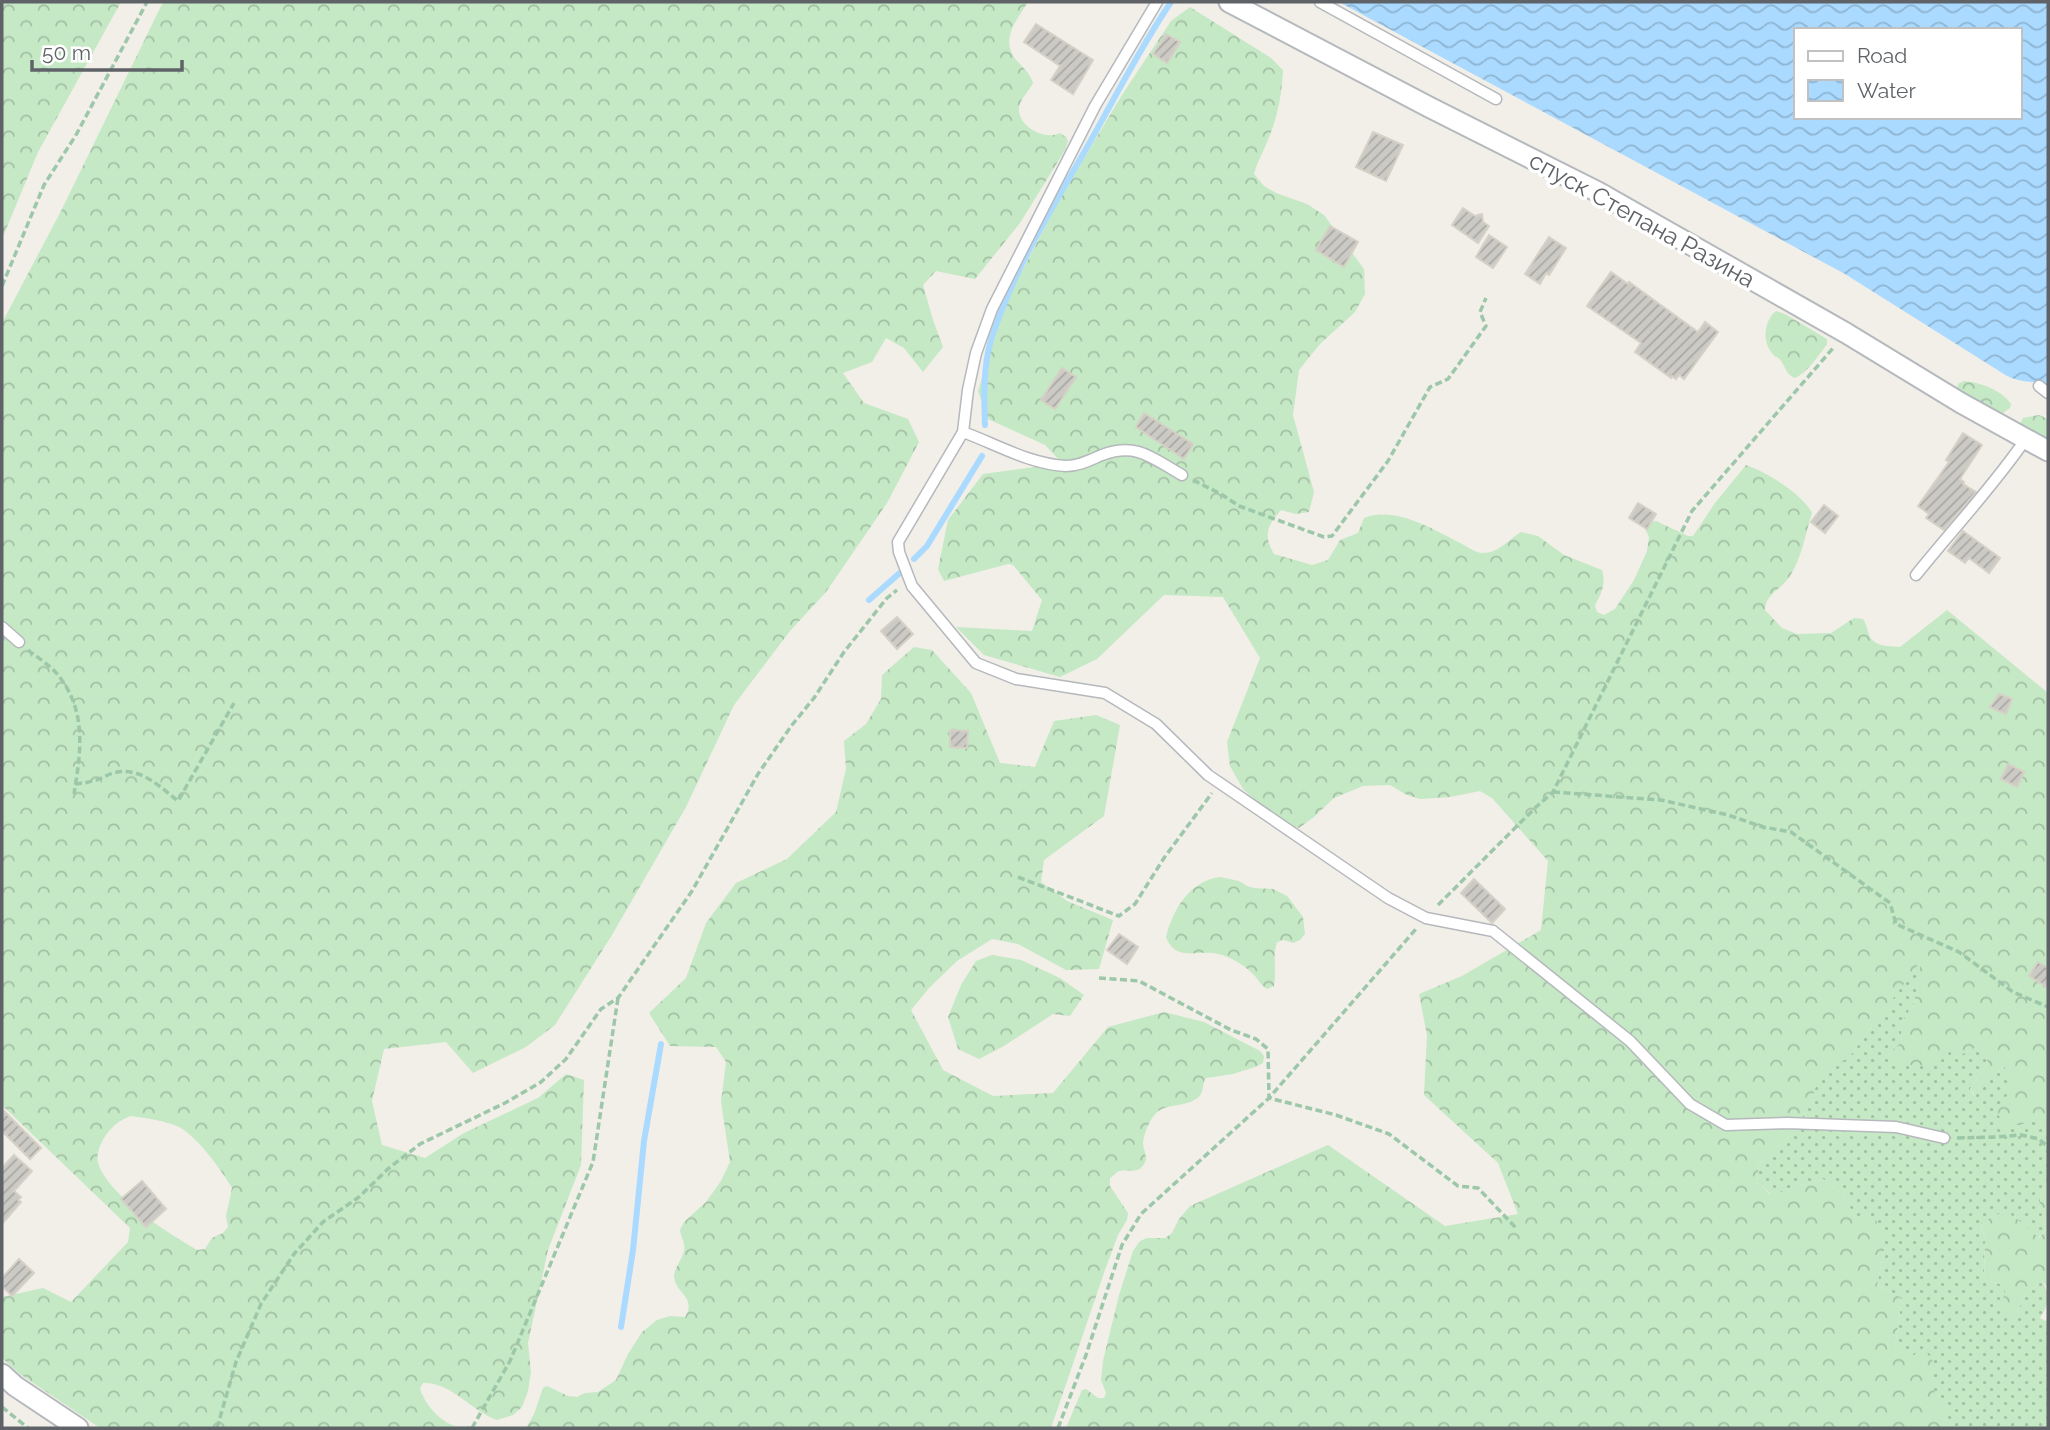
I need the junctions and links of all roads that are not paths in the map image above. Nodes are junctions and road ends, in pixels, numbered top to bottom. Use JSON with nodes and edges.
{"nodes":[{"id":1,"x":1157,"y":2,"type":"edge"},
{"id":2,"x":1230,"y":2,"type":"edge"},
{"id":3,"x":1320,"y":2,"type":"edge"},
{"id":4,"x":1496,"y":99,"type":"dead end"},
{"id":5,"x":2039,"y":386,"type":"dead end"},
{"id":6,"x":2048,"y":393,"type":"edge"},
{"id":7,"x":963,"y":432,"type":"junction"},
{"id":8,"x":2025,"y":440,"type":"junction"},
{"id":9,"x":2048,"y":451,"type":"edge"},
{"id":10,"x":1182,"y":475,"type":"road end"},
{"id":11,"x":1916,"y":575,"type":"dead end"},
{"id":12,"x":2,"y":627,"type":"edge"},
{"id":13,"x":19,"y":642,"type":"road end"},
{"id":14,"x":1944,"y":1138,"type":"road end"},
{"id":15,"x":2,"y":1374,"type":"edge"},
{"id":16,"x":78,"y":1428,"type":"edge"}],
"edges":[{"from":1,"to":7,"type":"lane"},
{"from":2,"to":8,"type":"street","name":"спуск Степана Разина"},
{"from":3,"to":4,"type":"lane"},
{"from":5,"to":6,"type":"lane"},
{"from":7,"to":10,"type":"lane"},
{"from":7,"to":14,"type":"lane"},
{"from":8,"to":9,"type":"street","name":"спуск Степана Разина"},
{"from":8,"to":11,"type":"lane"},
{"from":12,"to":13,"type":"lane"},
{"from":15,"to":16,"type":"street"}]}
